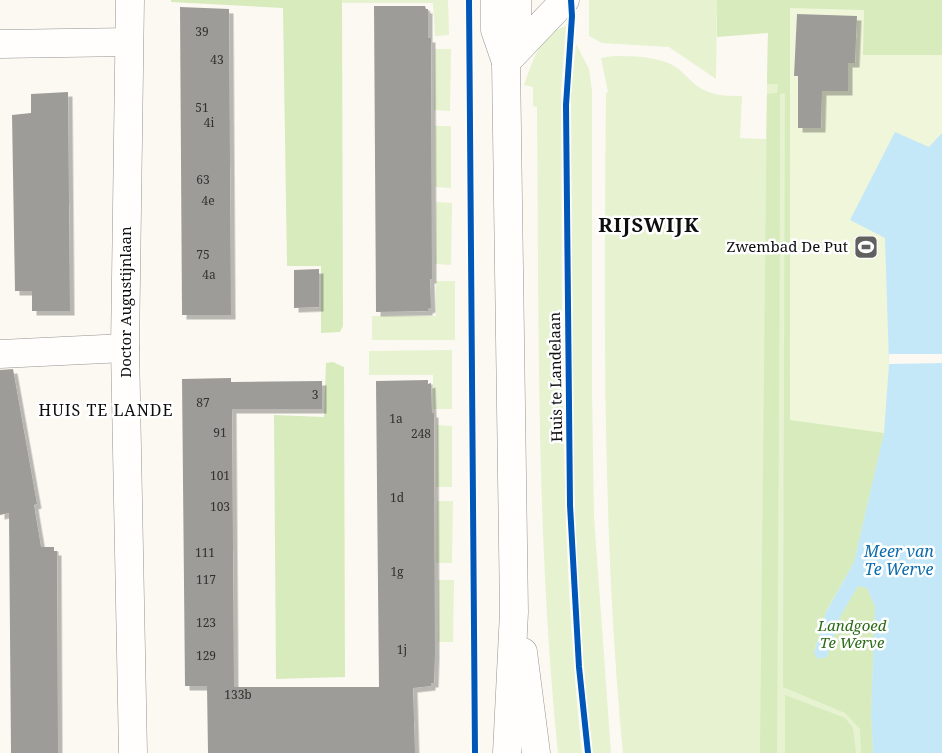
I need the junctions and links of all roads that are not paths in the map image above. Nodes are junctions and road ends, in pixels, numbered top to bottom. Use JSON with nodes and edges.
{"nodes":[{"id":1,"x":130,"y":0,"type":"edge"},
{"id":2,"x":495,"y":0,"type":"edge"},
{"id":3,"x":517,"y":0,"type":"edge"},
{"id":4,"x":565,"y":0,"type":"edge"},
{"id":5,"x":129,"y":42,"type":"junction"},
{"id":6,"x":0,"y":44,"type":"edge"},
{"id":7,"x":506,"y":62,"type":"junction"},
{"id":8,"x":125,"y":348,"type":"junction"},
{"id":9,"x":0,"y":354,"type":"edge"},
{"id":10,"x":514,"y":612,"type":"junction"},
{"id":11,"x":133,"y":753,"type":"edge"},
{"id":12,"x":507,"y":753,"type":"edge"},
{"id":13,"x":536,"y":753,"type":"edge"}],
"edges":[{"from":1,"to":5,"type":"street","name":"Doctor Augustijnlaan"},
{"from":2,"to":7,"type":"street"},
{"from":3,"to":7,"type":"street"},
{"from":4,"to":7,"type":"street"},
{"from":5,"to":6,"type":"street"},
{"from":5,"to":8,"type":"street","name":"Doctor Augustijnlaan"},
{"from":7,"to":10,"type":"street"},
{"from":8,"to":9,"type":"street"},
{"from":8,"to":11,"type":"street","name":"Doctor Augustijnlaan"},
{"from":10,"to":12,"type":"street"},
{"from":10,"to":13,"type":"street"}]}
